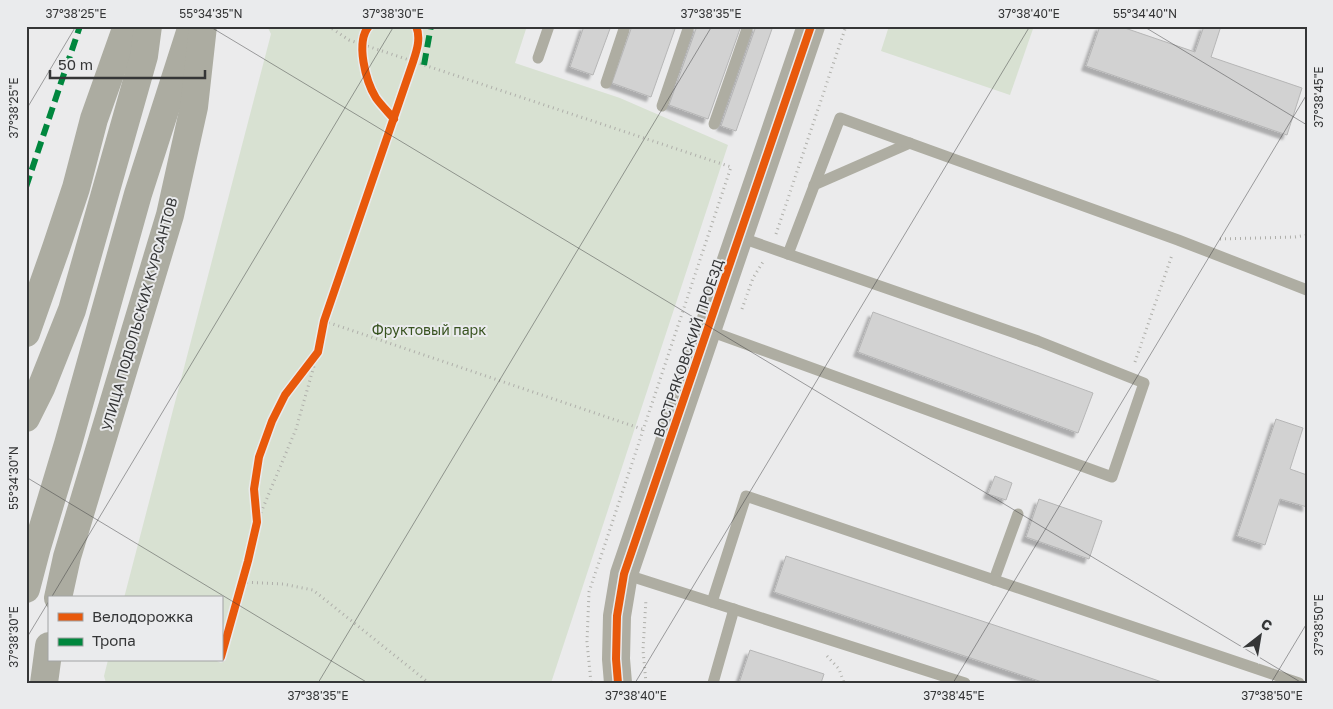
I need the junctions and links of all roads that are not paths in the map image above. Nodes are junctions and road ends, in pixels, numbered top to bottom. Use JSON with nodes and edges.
{"nodes":[{"id":1,"x":127,"y":26,"type":"edge"},
{"id":2,"x":148,"y":26,"type":"edge"},
{"id":3,"x":192,"y":26,"type":"edge"},
{"id":4,"x":203,"y":26,"type":"edge"},
{"id":5,"x":549,"y":26,"type":"edge"},
{"id":6,"x":625,"y":26,"type":"edge"},
{"id":7,"x":689,"y":26,"type":"edge"},
{"id":8,"x":748,"y":26,"type":"edge"},
{"id":9,"x":811,"y":26,"type":"edge"},
{"id":10,"x":538,"y":58,"type":"dead end"},
{"id":11,"x":606,"y":83,"type":"dead end"},
{"id":12,"x":662,"y":106,"type":"dead end"},
{"id":13,"x":714,"y":124,"type":"dead end"},
{"id":14,"x":910,"y":143,"type":"junction"},
{"id":15,"x":814,"y":185,"type":"junction"},
{"id":16,"x":739,"y":237,"type":"junction"},
{"id":17,"x":788,"y":254,"type":"junction"},
{"id":18,"x":1307,"y":290,"type":"edge"},
{"id":19,"x":26,"y":333,"type":"edge"},
{"id":20,"x":719,"y":334,"type":"junction"},
{"id":21,"x":26,"y":418,"type":"edge"},
{"id":22,"x":1018,"y":514,"type":"dead end"},
{"id":23,"x":636,"y":577,"type":"junction"},
{"id":24,"x":994,"y":580,"type":"junction"},
{"id":25,"x":26,"y":589,"type":"edge"},
{"id":26,"x":58,"y":596,"type":"edge"},
{"id":27,"x":712,"y":602,"type":"junction"},
{"id":28,"x":734,"y":609,"type":"junction"},
{"id":29,"x":48,"y":653,"type":"edge"},
{"id":30,"x":44,"y":683,"type":"edge"},
{"id":31,"x":618,"y":683,"type":"edge"},
{"id":32,"x":713,"y":683,"type":"edge"},
{"id":33,"x":965,"y":683,"type":"edge"},
{"id":34,"x":1299,"y":683,"type":"edge"}],
"edges":[{"from":1,"to":19,"type":"main road"},
{"from":2,"to":21,"type":"main road"},
{"from":3,"to":25,"type":"main road"},
{"from":4,"to":26,"type":"main road","name":"УЛИЦА ПОДОЛЬСКИХ КУРСАНТОВ"},
{"from":5,"to":10,"type":"lane"},
{"from":6,"to":11,"type":"lane"},
{"from":7,"to":12,"type":"lane"},
{"from":8,"to":13,"type":"lane"},
{"from":9,"to":16,"type":"street","name":"ВОСТРЯКОВСКИЙ ПРОЕЗД"},
{"from":14,"to":15,"type":"lane"},
{"from":14,"to":15,"type":"lane"},
{"from":14,"to":18,"type":"lane"},
{"from":15,"to":17,"type":"lane"},
{"from":16,"to":17,"type":"lane"},
{"from":16,"to":20,"type":"street","name":"ВОСТРЯКОВСКИЙ ПРОЕЗД"},
{"from":17,"to":20,"type":"lane"},
{"from":20,"to":23,"type":"street","name":"ВОСТРЯКОВСКИЙ ПРОЕЗД"},
{"from":22,"to":24,"type":"lane"},
{"from":23,"to":27,"type":"lane"},
{"from":23,"to":31,"type":"street","name":"ВОСТРЯКОВСКИЙ ПРОЕЗД"},
{"from":24,"to":27,"type":"lane"},
{"from":24,"to":34,"type":"lane"},
{"from":27,"to":28,"type":"lane"},
{"from":28,"to":32,"type":"lane"},
{"from":28,"to":33,"type":"lane"},
{"from":29,"to":30,"type":"main road"}]}
